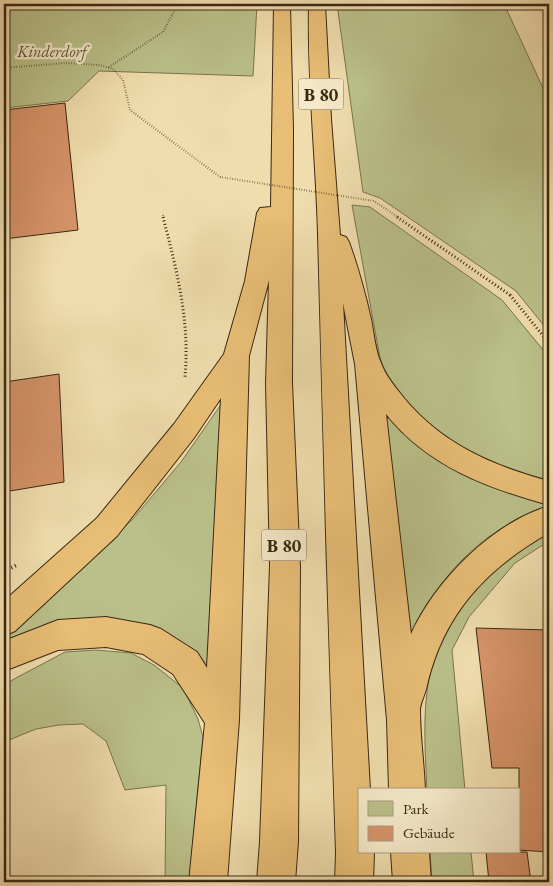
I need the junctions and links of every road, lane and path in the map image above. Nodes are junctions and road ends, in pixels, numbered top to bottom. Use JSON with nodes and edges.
{"nodes":[{"id":1,"x":6,"y":4,"type":"edge"},
{"id":2,"x":178,"y":4,"type":"edge"},
{"id":3,"x":282,"y":4,"type":"edge"},
{"id":4,"x":317,"y":4,"type":"edge"},
{"id":5,"x":4,"y":10,"type":"edge"},
{"id":6,"x":109,"y":67,"type":"junction"},
{"id":7,"x":4,"y":68,"type":"edge"},
{"id":8,"x":282,"y":174,"type":"junction"},
{"id":9,"x":328,"y":212,"type":"junction"},
{"id":10,"x":163,"y":215,"type":"dead end"},
{"id":11,"x":549,"y":342,"type":"edge"},
{"id":12,"x":236,"y":356,"type":"junction"},
{"id":13,"x":368,"y":364,"type":"junction"},
{"id":14,"x":184,"y":384,"type":"dead end"},
{"id":15,"x":549,"y":493,"type":"edge"},
{"id":16,"x":549,"y":518,"type":"edge"},
{"id":17,"x":20,"y":564,"type":"dead end"},
{"id":18,"x":4,"y":571,"type":"edge"},
{"id":19,"x":4,"y":621,"type":"edge"},
{"id":20,"x":4,"y":656,"type":"edge"},
{"id":21,"x":222,"y":720,"type":"junction"},
{"id":22,"x":404,"y":720,"type":"junction"},
{"id":23,"x":407,"y":788,"type":"edge"},
{"id":24,"x":410,"y":854,"type":"edge"},
{"id":25,"x":208,"y":882,"type":"edge"},
{"id":26,"x":276,"y":882,"type":"edge"},
{"id":27,"x":354,"y":882,"type":"edge"},
{"id":28,"x":412,"y":882,"type":"edge"}],
"edges":[{"from":1,"to":5,"type":"path"},
{"from":2,"to":6,"type":"path"},
{"from":3,"to":8,"type":"highway","number":"B 80"},
{"from":4,"to":9,"type":"highway","number":"B 80"},
{"from":6,"to":7,"type":"path"},
{"from":6,"to":11,"type":"path","bridge":true},
{"from":8,"to":12,"type":"highway"},
{"from":8,"to":26,"type":"highway","number":"B 80"},
{"from":9,"to":13,"type":"highway"},
{"from":9,"to":27,"type":"highway","number":"B 80"},
{"from":10,"to":14,"type":"path"},
{"from":12,"to":19,"type":"highway"},
{"from":12,"to":21,"type":"highway"},
{"from":13,"to":15,"type":"highway"},
{"from":13,"to":22,"type":"highway"},
{"from":16,"to":22,"type":"highway"},
{"from":17,"to":18,"type":"path"},
{"from":20,"to":21,"type":"highway"},
{"from":21,"to":25,"type":"highway"},
{"from":22,"to":23,"type":"highway"},
{"from":24,"to":28,"type":"highway"}]}
